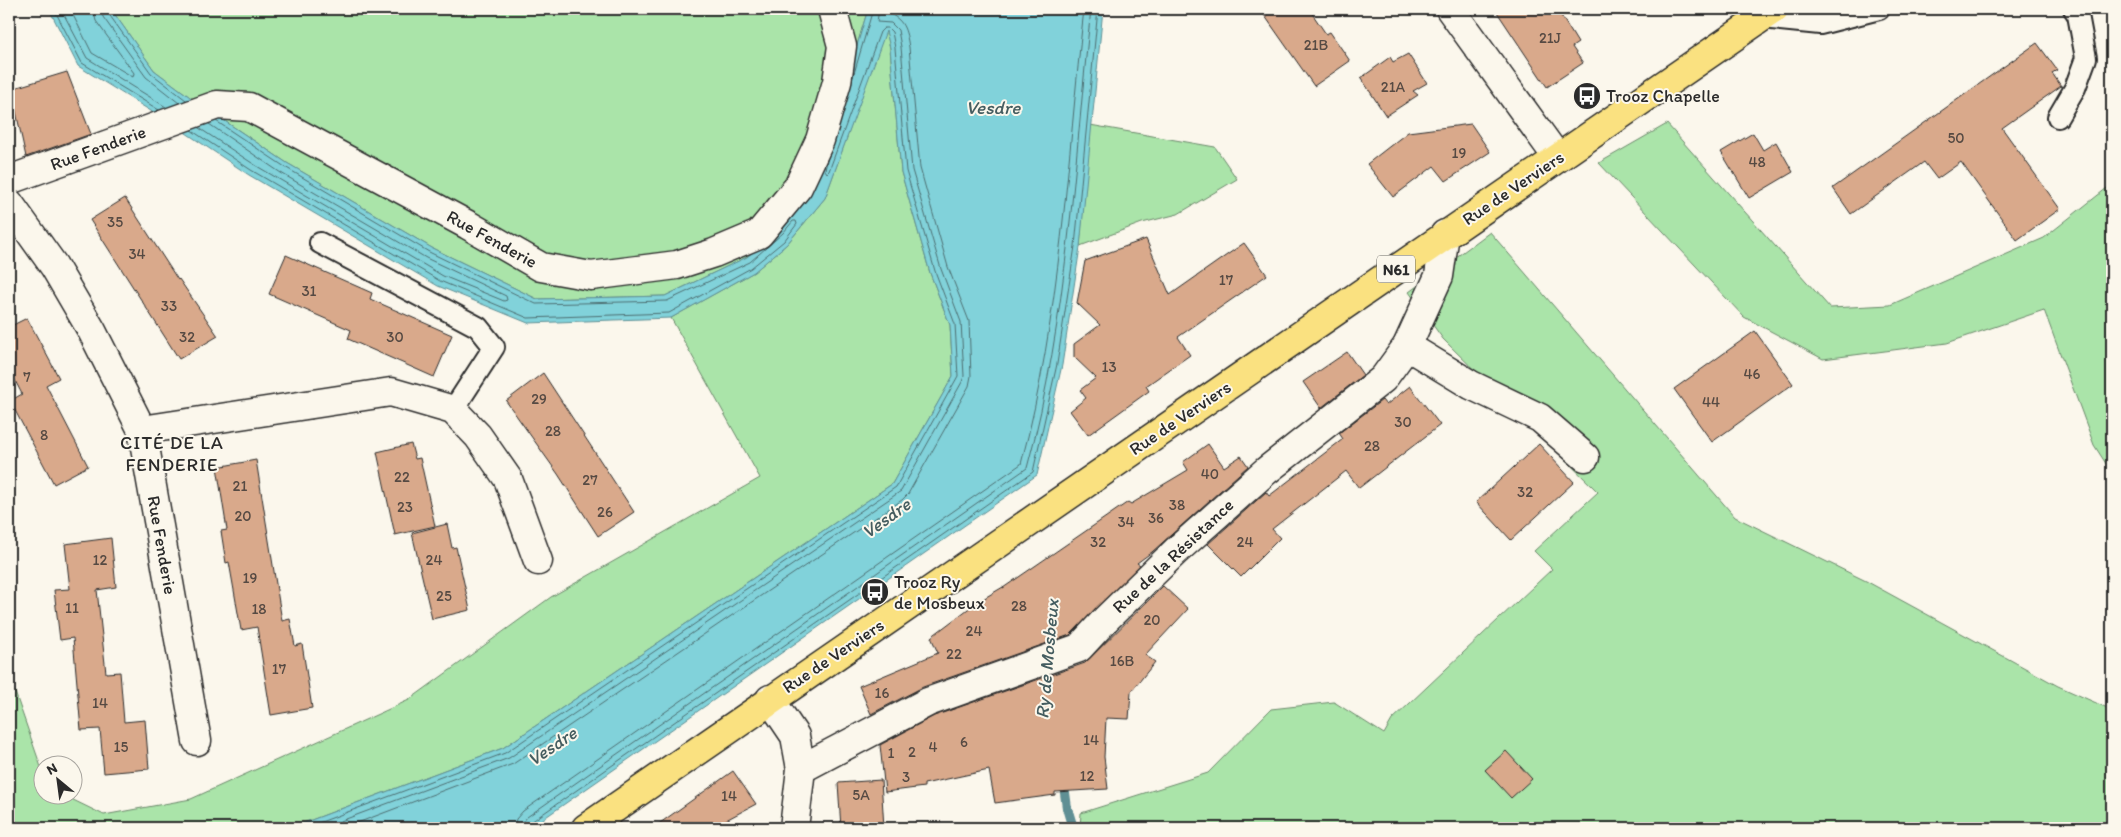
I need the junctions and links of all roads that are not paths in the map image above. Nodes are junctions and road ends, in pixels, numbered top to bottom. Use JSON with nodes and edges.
{"nodes":[{"id":1,"x":832,"y":9,"type":"edge"},
{"id":2,"x":1450,"y":9,"type":"edge"},
{"id":3,"x":1879,"y":9,"type":"edge"},
{"id":4,"x":2074,"y":9,"type":"edge"},
{"id":5,"x":1768,"y":13,"type":"edge"},
{"id":6,"x":2058,"y":117,"type":"dead end"},
{"id":7,"x":1557,"y":158,"type":"junction"},
{"id":8,"x":9,"y":180,"type":"edge"},
{"id":9,"x":9,"y":203,"type":"edge"},
{"id":10,"x":1445,"y":234,"type":"junction"},
{"id":11,"x":320,"y":243,"type":"dead end"},
{"id":12,"x":1408,"y":346,"type":"junction"},
{"id":13,"x":453,"y":410,"type":"junction"},
{"id":14,"x":142,"y":430,"type":"junction"},
{"id":15,"x":1585,"y":457,"type":"dead end"},
{"id":16,"x":538,"y":561,"type":"dead end"},
{"id":17,"x":770,"y":699,"type":"junction"},
{"id":18,"x":197,"y":742,"type":"dead end"},
{"id":19,"x":801,"y":769,"type":"junction"},
{"id":20,"x":586,"y":828,"type":"edge"},
{"id":21,"x":794,"y":828,"type":"edge"}],
"edges":[{"from":1,"to":8,"type":"street","name":"Rue Fenderie"},
{"from":2,"to":7,"type":"street"},
{"from":3,"to":5,"type":"lane"},
{"from":4,"to":6,"type":"lane"},
{"from":5,"to":7,"type":"main road","name":"Rue de Verviers","number":"N61"},
{"from":7,"to":10,"type":"main road","name":"Rue de Verviers","number":"N61"},
{"from":9,"to":14,"type":"street","name":"Rue Fenderie"},
{"from":10,"to":12,"type":"street","name":"Rue de la Résistance"},
{"from":10,"to":17,"type":"main road","name":"Rue de Verviers","number":"N61"},
{"from":11,"to":13,"type":"lane"},
{"from":12,"to":15,"type":"street"},
{"from":12,"to":19,"type":"street","name":"Rue de la Résistance"},
{"from":13,"to":14,"type":"street"},
{"from":13,"to":16,"type":"street"},
{"from":14,"to":18,"type":"street","name":"Rue Fenderie"},
{"from":17,"to":19,"type":"street"},
{"from":17,"to":20,"type":"main road","name":"Rue de Verviers","number":"N61"},
{"from":19,"to":21,"type":"street"}]}
